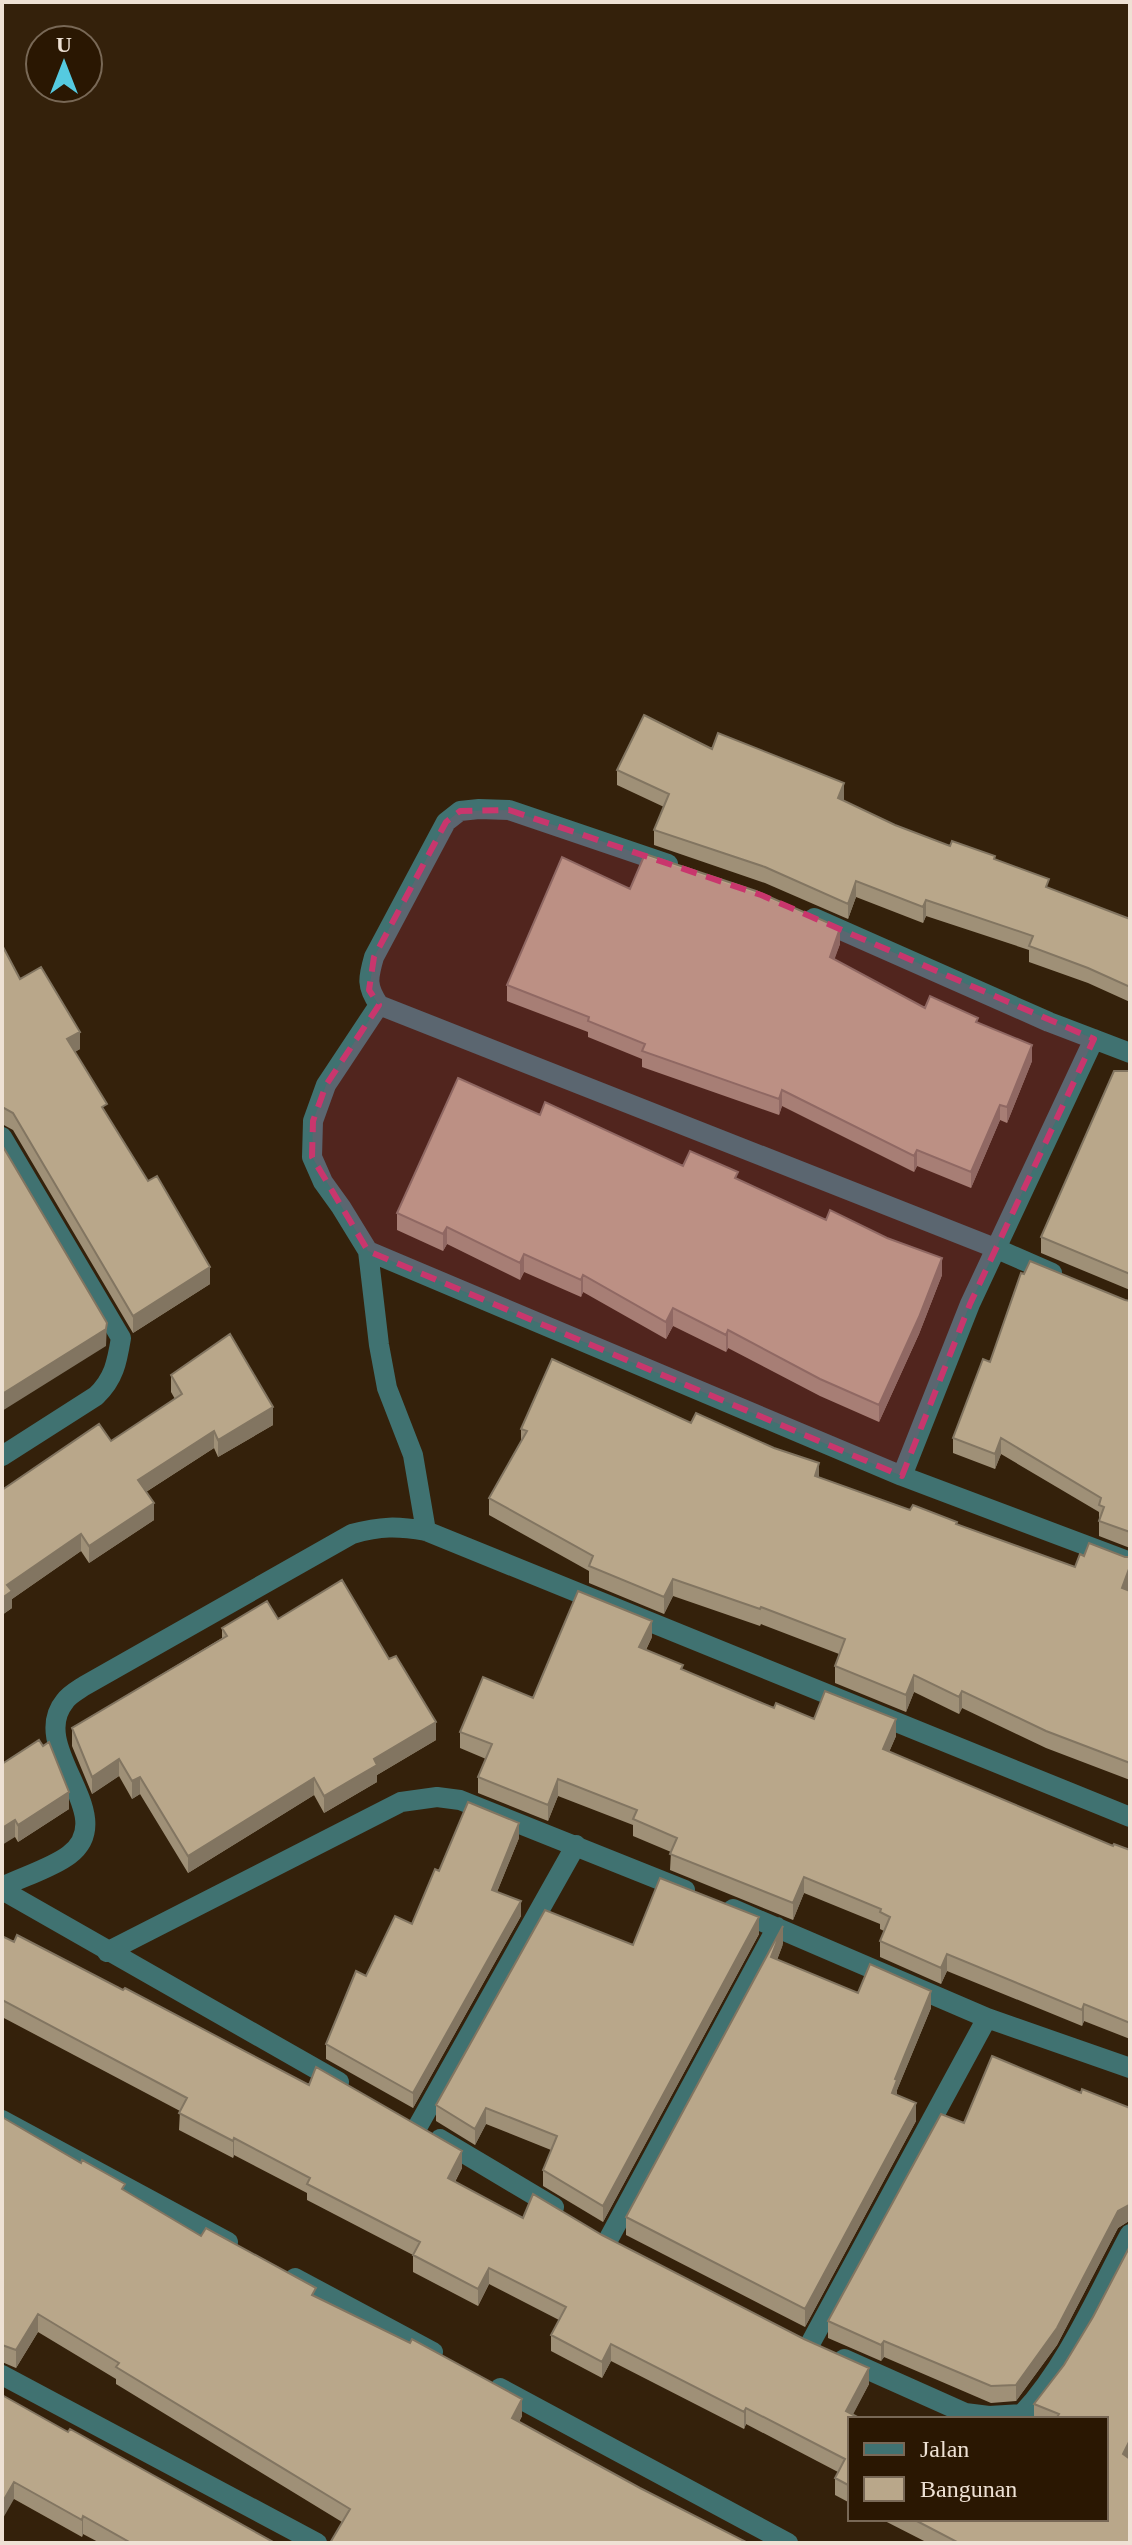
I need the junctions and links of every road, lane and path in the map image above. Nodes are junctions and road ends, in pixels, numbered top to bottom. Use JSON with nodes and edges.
{"nodes":[{"id":1,"x":687,"y":870,"type":"edge"},
{"id":2,"x":790,"y":908,"type":"edge"},
{"id":3,"x":379,"y":1005,"type":"junction"},
{"id":4,"x":1094,"y":1039,"type":"junction"},
{"id":5,"x":1130,"y":1053,"type":"edge"},
{"id":6,"x":2,"y":1137,"type":"edge"},
{"id":7,"x":995,"y":1248,"type":"junction"},
{"id":8,"x":368,"y":1251,"type":"junction"},
{"id":9,"x":1073,"y":1281,"type":"edge"},
{"id":10,"x":2,"y":1456,"type":"edge"},
{"id":11,"x":902,"y":1476,"type":"junction"},
{"id":12,"x":426,"y":1531,"type":"junction"},
{"id":13,"x":1130,"y":1562,"type":"edge"},
{"id":14,"x":1130,"y":1817,"type":"edge"},
{"id":15,"x":576,"y":1845,"type":"junction"},
{"id":16,"x":2,"y":1888,"type":"edge"},
{"id":17,"x":777,"y":1927,"type":"junction"},
{"id":18,"x":107,"y":1952,"type":"junction"},
{"id":19,"x":987,"y":2018,"type":"junction"},
{"id":20,"x":1130,"y":2068,"type":"edge"},
{"id":21,"x":350,"y":2088,"type":"edge"},
{"id":22,"x":2,"y":2120,"type":"edge"},
{"id":23,"x":567,"y":2215,"type":"edge"},
{"id":24,"x":1130,"y":2234,"type":"edge"},
{"id":25,"x":608,"y":2239,"type":"edge"},
{"id":26,"x":239,"y":2248,"type":"edge"},
{"id":27,"x":281,"y":2270,"type":"edge"},
{"id":28,"x":448,"y":2360,"type":"edge"},
{"id":29,"x":2,"y":2375,"type":"edge"},
{"id":30,"x":476,"y":2375,"type":"edge"},
{"id":31,"x":766,"y":2538,"type":"edge"},
{"id":32,"x":317,"y":2543,"type":"edge"},
{"id":33,"x":788,"y":2543,"type":"edge"}],
"edges":[{"from":1,"to":3,"type":"street"},
{"from":2,"to":4,"type":"street"},
{"from":3,"to":7,"type":"street"},
{"from":3,"to":8,"type":"street"},
{"from":4,"to":5,"type":"street"},
{"from":4,"to":7,"type":"street"},
{"from":6,"to":10,"type":"street"},
{"from":7,"to":9,"type":"street"},
{"from":7,"to":11,"type":"street"},
{"from":8,"to":11,"type":"street"},
{"from":8,"to":12,"type":"street"},
{"from":11,"to":13,"type":"street"},
{"from":12,"to":14,"type":"street"},
{"from":12,"to":16,"type":"street"},
{"from":15,"to":17,"type":"street"},
{"from":15,"to":18,"type":"street"},
{"from":15,"to":23,"type":"street"},
{"from":16,"to":18,"type":"street"},
{"from":17,"to":19,"type":"street"},
{"from":17,"to":25,"type":"street"},
{"from":18,"to":21,"type":"street"},
{"from":19,"to":20,"type":"street"},
{"from":19,"to":24,"type":"street"},
{"from":22,"to":26,"type":"street"},
{"from":27,"to":28,"type":"street"},
{"from":29,"to":32,"type":"street"},
{"from":30,"to":31,"type":"street"},
{"from":31,"to":33,"type":"street"}]}
